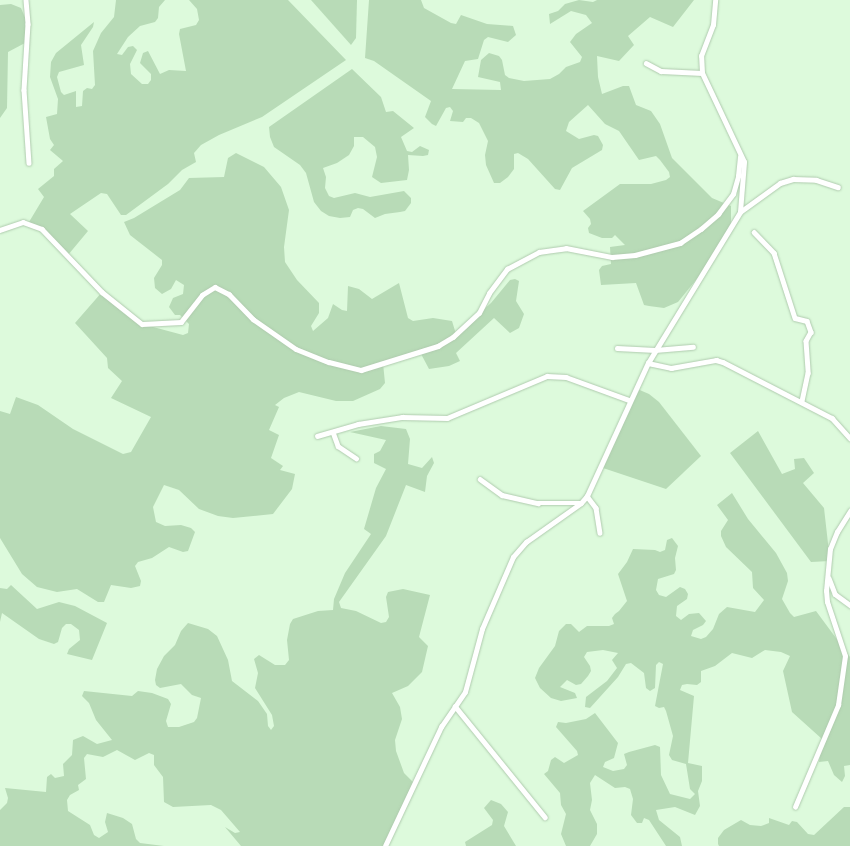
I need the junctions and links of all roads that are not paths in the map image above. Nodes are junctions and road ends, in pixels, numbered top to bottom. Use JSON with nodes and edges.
{"nodes":[{"id":1,"x":26,"y":0,"type":"edge"},
{"id":2,"x":715,"y":0,"type":"edge"},
{"id":3,"x":646,"y":63,"type":"dead end"},
{"id":4,"x":702,"y":73,"type":"junction"},
{"id":5,"x":739,"y":151,"type":"junction"},
{"id":6,"x":29,"y":163,"type":"dead end"},
{"id":7,"x":838,"y":186,"type":"dead end"},
{"id":8,"x":740,"y":212,"type":"junction"},
{"id":9,"x":0,"y":230,"type":"edge"},
{"id":10,"x":754,"y":232,"type":"dead end"},
{"id":11,"x":693,"y":347,"type":"dead end"},
{"id":12,"x":616,"y":348,"type":"dead end"},
{"id":13,"x":656,"y":350,"type":"junction"},
{"id":14,"x":648,"y":362,"type":"junction"},
{"id":15,"x":629,"y":400,"type":"junction"},
{"id":16,"x":802,"y":401,"type":"junction"},
{"id":17,"x":333,"y":432,"type":"junction"},
{"id":18,"x":317,"y":436,"type":"dead end"},
{"id":19,"x":850,"y":438,"type":"edge"},
{"id":20,"x":356,"y":458,"type":"dead end"},
{"id":21,"x":480,"y":479,"type":"dead end"},
{"id":22,"x":587,"y":496,"type":"junction"},
{"id":23,"x":581,"y":503,"type":"junction"},
{"id":24,"x":850,"y":511,"type":"edge"},
{"id":25,"x":600,"y":533,"type":"dead end"},
{"id":26,"x":828,"y":574,"type":"junction"},
{"id":27,"x":850,"y":605,"type":"edge"},
{"id":28,"x":455,"y":706,"type":"junction"},
{"id":29,"x":795,"y":807,"type":"dead end"},
{"id":30,"x":545,"y":817,"type":"dead end"},
{"id":31,"x":386,"y":846,"type":"edge"}],
"edges":[{"from":1,"to":6,"type":"street"},
{"from":2,"to":4,"type":"street"},
{"from":3,"to":4,"type":"street"},
{"from":4,"to":5,"type":"street"},
{"from":5,"to":8,"type":"street"},
{"from":5,"to":9,"type":"street"},
{"from":7,"to":8,"type":"street"},
{"from":8,"to":13,"type":"street"},
{"from":10,"to":16,"type":"street"},
{"from":11,"to":13,"type":"street"},
{"from":12,"to":13,"type":"street"},
{"from":13,"to":14,"type":"street"},
{"from":14,"to":15,"type":"street"},
{"from":14,"to":16,"type":"street"},
{"from":15,"to":17,"type":"street"},
{"from":15,"to":22,"type":"street"},
{"from":16,"to":19,"type":"street"},
{"from":17,"to":18,"type":"street"},
{"from":17,"to":20,"type":"street"},
{"from":21,"to":23,"type":"street"},
{"from":22,"to":23,"type":"street"},
{"from":22,"to":25,"type":"street"},
{"from":23,"to":28,"type":"street"},
{"from":24,"to":26,"type":"street"},
{"from":26,"to":27,"type":"street"},
{"from":26,"to":29,"type":"street"},
{"from":28,"to":30,"type":"street"},
{"from":28,"to":31,"type":"street"}]}
